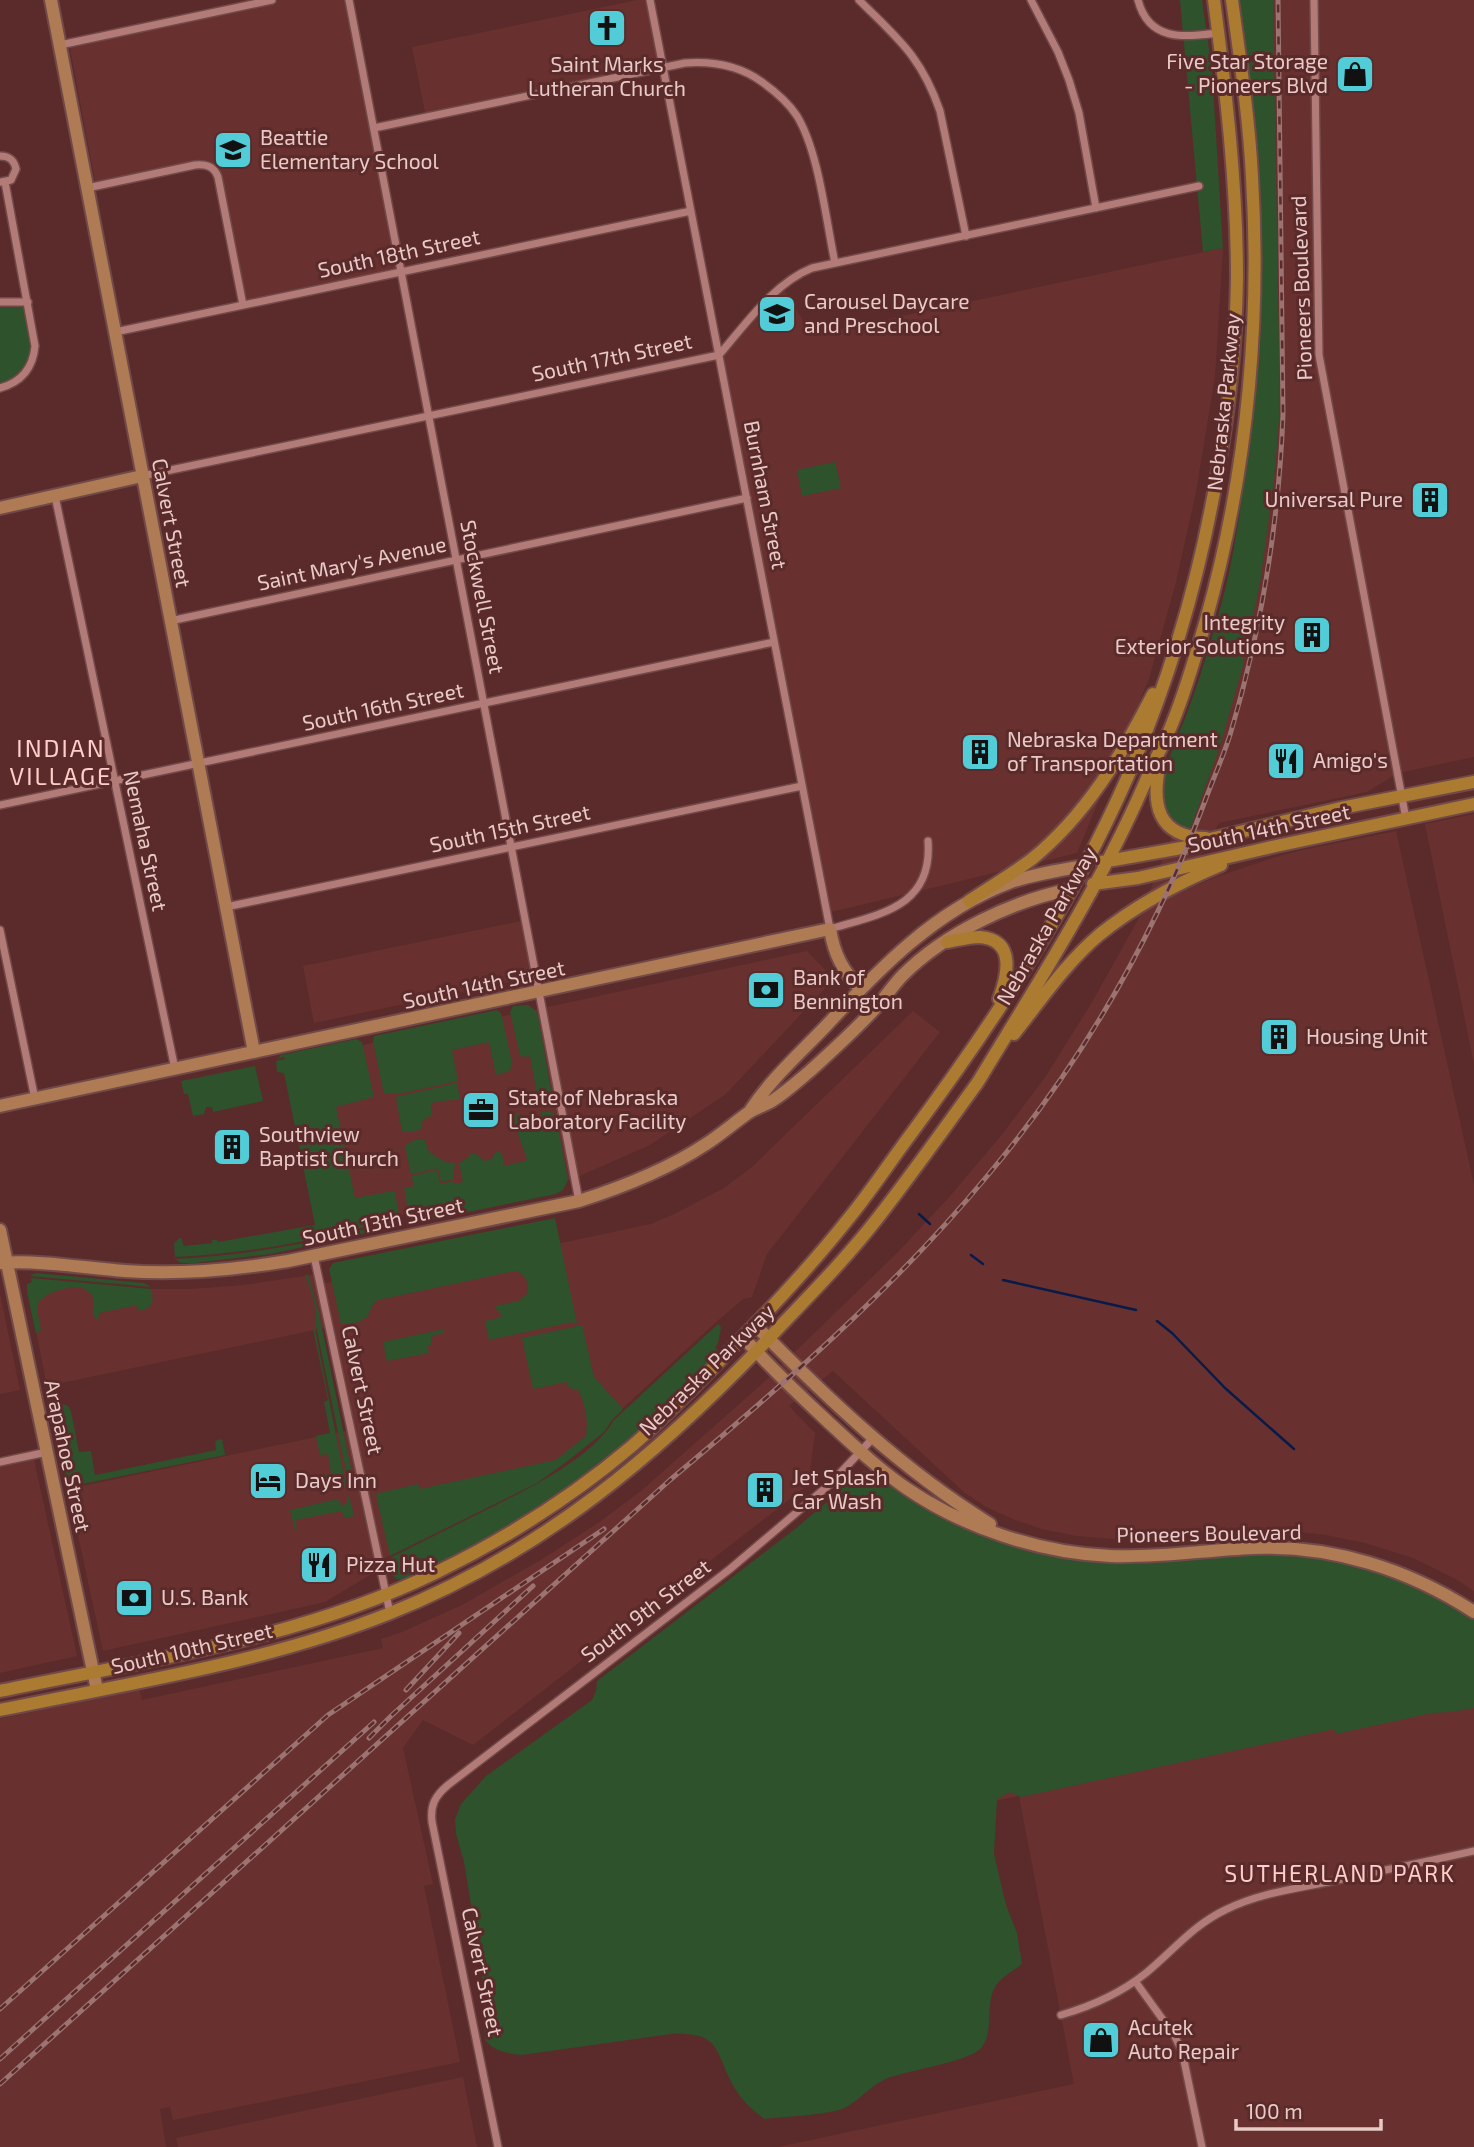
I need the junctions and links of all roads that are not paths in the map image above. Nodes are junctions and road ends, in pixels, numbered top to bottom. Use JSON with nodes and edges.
{"nodes":[{"id":1,"x":51,"y":0,"type":"edge"},
{"id":2,"x":272,"y":0,"type":"edge"},
{"id":3,"x":349,"y":0,"type":"edge"},
{"id":4,"x":650,"y":0,"type":"edge"},
{"id":5,"x":859,"y":0,"type":"edge"},
{"id":6,"x":1031,"y":0,"type":"edge"},
{"id":7,"x":1138,"y":0,"type":"edge"},
{"id":8,"x":1214,"y":0,"type":"edge"},
{"id":9,"x":1232,"y":0,"type":"edge"},
{"id":10,"x":1314,"y":0,"type":"edge"},
{"id":11,"x":1219,"y":33,"type":"junction"},
{"id":12,"x":60,"y":45,"type":"junction"},
{"id":13,"x":663,"y":67,"type":"junction"},
{"id":14,"x":374,"y":128,"type":"junction"},
{"id":15,"x":0,"y":156,"type":"edge"},
{"id":16,"x":2,"y":182,"type":"edge"},
{"id":17,"x":1199,"y":186,"type":"dead end"},
{"id":18,"x":87,"y":188,"type":"junction"},
{"id":19,"x":1096,"y":208,"type":"junction"},
{"id":20,"x":691,"y":211,"type":"junction"},
{"id":21,"x":965,"y":236,"type":"junction"},
{"id":22,"x":835,"y":263,"type":"junction"},
{"id":23,"x":401,"y":272,"type":"junction"},
{"id":24,"x":0,"y":302,"type":"edge"},
{"id":25,"x":28,"y":302,"type":"junction"},
{"id":26,"x":243,"y":305,"type":"junction"},
{"id":27,"x":115,"y":332,"type":"junction"},
{"id":28,"x":719,"y":355,"type":"junction"},
{"id":29,"x":0,"y":388,"type":"edge"},
{"id":30,"x":429,"y":416,"type":"junction"},
{"id":31,"x":142,"y":476,"type":"junction"},
{"id":32,"x":55,"y":496,"type":"junction"},
{"id":33,"x":747,"y":498,"type":"junction"},
{"id":34,"x":0,"y":508,"type":"edge"},
{"id":35,"x":457,"y":559,"type":"junction"},
{"id":36,"x":170,"y":621,"type":"junction"},
{"id":37,"x":774,"y":642,"type":"junction"},
{"id":38,"x":1173,"y":653,"type":"junction"},
{"id":39,"x":484,"y":703,"type":"junction"},
{"id":40,"x":1172,"y":724,"type":"junction"},
{"id":41,"x":198,"y":764,"type":"junction"},
{"id":42,"x":115,"y":781,"type":"junction"},
{"id":43,"x":1474,"y":782,"type":"edge"},
{"id":44,"x":802,"y":786,"type":"junction"},
{"id":45,"x":1402,"y":797,"type":"junction"},
{"id":46,"x":1474,"y":804,"type":"edge"},
{"id":47,"x":0,"y":805,"type":"edge"},
{"id":48,"x":1406,"y":819,"type":"junction"},
{"id":49,"x":1214,"y":838,"type":"junction"},
{"id":50,"x":928,"y":841,"type":"dead end"},
{"id":51,"x":1276,"y":846,"type":"junction"},
{"id":52,"x":512,"y":847,"type":"junction"},
{"id":53,"x":1108,"y":861,"type":"junction"},
{"id":54,"x":1084,"y":866,"type":"junction"},
{"id":55,"x":1096,"y":884,"type":"junction"},
{"id":56,"x":1072,"y":889,"type":"junction"},
{"id":57,"x":969,"y":901,"type":"junction"},
{"id":58,"x":226,"y":907,"type":"junction"},
{"id":59,"x":830,"y":929,"type":"junction"},
{"id":60,"x":0,"y":930,"type":"edge"},
{"id":61,"x":947,"y":942,"type":"junction"},
{"id":62,"x":861,"y":989,"type":"junction"},
{"id":63,"x":540,"y":992,"type":"junction"},
{"id":64,"x":992,"y":1018,"type":"junction"},
{"id":65,"x":254,"y":1052,"type":"junction"},
{"id":66,"x":175,"y":1069,"type":"junction"},
{"id":67,"x":978,"y":1082,"type":"junction"},
{"id":68,"x":35,"y":1099,"type":"junction"},
{"id":69,"x":0,"y":1106,"type":"edge"},
{"id":70,"x":750,"y":1111,"type":"junction"},
{"id":71,"x":579,"y":1201,"type":"junction"},
{"id":72,"x":0,"y":1230,"type":"edge"},
{"id":73,"x":314,"y":1256,"type":"junction"},
{"id":74,"x":4,"y":1263,"type":"edge"},
{"id":75,"x":755,"y":1325,"type":"junction"},
{"id":76,"x":743,"y":1337,"type":"junction"},
{"id":77,"x":768,"y":1339,"type":"junction"},
{"id":78,"x":756,"y":1352,"type":"junction"},
{"id":79,"x":874,"y":1437,"type":"junction"},
{"id":80,"x":860,"y":1451,"type":"junction"},
{"id":81,"x":47,"y":1452,"type":"junction"},
{"id":82,"x":0,"y":1462,"type":"edge"},
{"id":83,"x":1018,"y":1539,"type":"junction"},
{"id":84,"x":386,"y":1595,"type":"junction"},
{"id":85,"x":1474,"y":1612,"type":"edge"},
{"id":86,"x":390,"y":1614,"type":"junction"},
{"id":87,"x":93,"y":1672,"type":"junction"},
{"id":88,"x":97,"y":1690,"type":"junction"},
{"id":89,"x":0,"y":1691,"type":"edge"},
{"id":90,"x":0,"y":1710,"type":"edge"},
{"id":91,"x":432,"y":1804,"type":"joint"},
{"id":92,"x":1474,"y":1851,"type":"edge"},
{"id":93,"x":1135,"y":1982,"type":"junction"},
{"id":94,"x":1061,"y":2015,"type":"dead end"},
{"id":95,"x":498,"y":2147,"type":"edge"},
{"id":96,"x":1202,"y":2147,"type":"edge"}],
"edges":[{"from":1,"to":12,"type":"main road","name":"Calvert Street"},
{"from":2,"to":12,"type":"street"},
{"from":3,"to":14,"type":"street","name":"Stockwell Street"},
{"from":4,"to":13,"type":"street","name":"Burnham Street"},
{"from":5,"to":21,"type":"street"},
{"from":6,"to":19,"type":"street"},
{"from":7,"to":11,"type":"street"},
{"from":8,"to":11,"type":"main road","name":"Nebraska Parkway"},
{"from":9,"to":40,"type":"main road","name":"Nebraska Parkway"},
{"from":10,"to":45,"type":"street","name":"Pioneers Boulevard"},
{"from":11,"to":38,"type":"main road","name":"Nebraska Parkway"},
{"from":12,"to":18,"type":"main road","name":"Calvert Street"},
{"from":13,"to":14,"type":"street"},
{"from":13,"to":20,"type":"street","name":"Burnham Street"},
{"from":13,"to":22,"type":"street"},
{"from":14,"to":23,"type":"street","name":"Stockwell Street"},
{"from":15,"to":16,"type":"street"},
{"from":16,"to":25,"type":"street"},
{"from":17,"to":19,"type":"street","name":"South 17th Street"},
{"from":18,"to":26,"type":"street"},
{"from":18,"to":27,"type":"main road","name":"Calvert Street"},
{"from":19,"to":21,"type":"street","name":"South 17th Street"},
{"from":20,"to":23,"type":"street","name":"South 18th Street"},
{"from":20,"to":28,"type":"street","name":"Burnham Street"},
{"from":21,"to":22,"type":"street","name":"South 17th Street"},
{"from":22,"to":28,"type":"street","name":"South 17th Street"},
{"from":23,"to":26,"type":"street","name":"South 18th Street"},
{"from":23,"to":30,"type":"street","name":"Stockwell Street"},
{"from":24,"to":25,"type":"street"},
{"from":25,"to":29,"type":"street"},
{"from":26,"to":27,"type":"street","name":"South 18th Street"},
{"from":27,"to":31,"type":"main road","name":"Calvert Street"},
{"from":28,"to":30,"type":"street","name":"South 17th Street"},
{"from":28,"to":33,"type":"street","name":"Burnham Street"},
{"from":30,"to":31,"type":"street","name":"South 17th Street"},
{"from":30,"to":35,"type":"street","name":"Stockwell Street"},
{"from":31,"to":32,"type":"main road","name":"South 17th Street"},
{"from":31,"to":36,"type":"main road","name":"Calvert Street"},
{"from":32,"to":34,"type":"main road","name":"South 17th Street"},
{"from":32,"to":42,"type":"street","name":"Nemaha Street"},
{"from":33,"to":35,"type":"street","name":"Saint Mary's Avenue"},
{"from":33,"to":37,"type":"street","name":"Burnham Street"},
{"from":35,"to":36,"type":"street","name":"Saint Mary's Avenue"},
{"from":35,"to":39,"type":"street","name":"Stockwell Street"},
{"from":36,"to":41,"type":"main road","name":"Calvert Street"},
{"from":37,"to":39,"type":"street","name":"South 16th Street"},
{"from":37,"to":44,"type":"street","name":"Burnham Street"},
{"from":38,"to":54,"type":"main road","name":"Nebraska Parkway"},
{"from":38,"to":57,"type":"main road"},
{"from":39,"to":41,"type":"street","name":"South 16th Street"},
{"from":39,"to":52,"type":"street","name":"Stockwell Street"},
{"from":40,"to":49,"type":"main road"},
{"from":40,"to":53,"type":"main road","name":"Nebraska Parkway"},
{"from":41,"to":42,"type":"street","name":"South 16th Street"},
{"from":41,"to":58,"type":"main road","name":"Calvert Street"},
{"from":42,"to":47,"type":"street","name":"South 16th Street"},
{"from":42,"to":66,"type":"street","name":"Nemaha Street"},
{"from":43,"to":45,"type":"main road","name":"South 14th Street"},
{"from":44,"to":52,"type":"street","name":"South 15th Street"},
{"from":44,"to":59,"type":"street","name":"Burnham Street"},
{"from":45,"to":48,"type":"street","name":"Pioneers Boulevard"},
{"from":45,"to":49,"type":"main road","name":"South 14th Street"},
{"from":46,"to":48,"type":"main road","name":"South 14th Street"},
{"from":48,"to":51,"type":"main road","name":"South 14th Street"},
{"from":49,"to":53,"type":"main road","name":"South 14th Street"},
{"from":50,"to":59,"type":"street","name":"South 14th Street"},
{"from":51,"to":55,"type":"main road","name":"South 14th Street"},
{"from":51,"to":67,"type":"main road"},
{"from":52,"to":58,"type":"street","name":"South 15th Street"},
{"from":52,"to":63,"type":"street","name":"Stockwell Street"},
{"from":53,"to":54,"type":"main road","name":"South 14th Street"},
{"from":53,"to":55,"type":"main road","name":"Nebraska Parkway"},
{"from":54,"to":56,"type":"main road","name":"Nebraska Parkway"},
{"from":54,"to":57,"type":"main road","name":"South 13th Street"},
{"from":55,"to":56,"type":"main road","name":"South 14th Street"},
{"from":55,"to":67,"type":"main road","name":"Nebraska Parkway"},
{"from":56,"to":61,"type":"main road","name":"South 13th Street"},
{"from":56,"to":64,"type":"main road","name":"Nebraska Parkway"},
{"from":57,"to":62,"type":"main road","name":"South 13th Street"},
{"from":58,"to":65,"type":"main road","name":"Calvert Street"},
{"from":59,"to":62,"type":"main road","name":"Burnham Street"},
{"from":59,"to":63,"type":"main road","name":"South 14th Street"},
{"from":60,"to":68,"type":"street"},
{"from":61,"to":64,"type":"main road"},
{"from":61,"to":70,"type":"main road","name":"South 13th Street"},
{"from":62,"to":70,"type":"main road","name":"South 13th Street"},
{"from":63,"to":65,"type":"main road","name":"South 14th Street"},
{"from":63,"to":71,"type":"street","name":"Stockwell Street"},
{"from":64,"to":75,"type":"main road","name":"Nebraska Parkway"},
{"from":65,"to":66,"type":"main road","name":"South 14th Street"},
{"from":66,"to":68,"type":"main road","name":"South 14th Street"},
{"from":67,"to":77,"type":"main road","name":"Nebraska Parkway"},
{"from":68,"to":69,"type":"main road","name":"South 14th Street"},
{"from":70,"to":71,"type":"main road","name":"South 13th Street"},
{"from":71,"to":73,"type":"main road","name":"South 13th Street"},
{"from":72,"to":74,"type":"main road","name":"Arapahoe Street"},
{"from":73,"to":74,"type":"main road","name":"South 13th Street"},
{"from":73,"to":84,"type":"street","name":"Calvert Street"},
{"from":74,"to":81,"type":"main road","name":"Arapahoe Street"},
{"from":75,"to":76,"type":"main road","name":"Nebraska Parkway"},
{"from":75,"to":77,"type":"main road","name":"Pioneers Boulevard"},
{"from":76,"to":78,"type":"main road","name":"Pioneers Boulevard"},
{"from":76,"to":84,"type":"main road","name":"Nebraska Parkway"},
{"from":77,"to":78,"type":"main road","name":"Nebraska Parkway"},
{"from":77,"to":79,"type":"main road","name":"Pioneers Boulevard"},
{"from":78,"to":80,"type":"main road","name":"Pioneers Boulevard"},
{"from":78,"to":86,"type":"main road","name":"Nebraska Parkway"},
{"from":79,"to":80,"type":"street","name":"South 9th Street"},
{"from":79,"to":83,"type":"main road","name":"Pioneers Boulevard"},
{"from":80,"to":83,"type":"main road","name":"Pioneers Boulevard"},
{"from":80,"to":91,"type":"street","name":"South 9th Street"},
{"from":81,"to":82,"type":"street"},
{"from":81,"to":87,"type":"main road","name":"Arapahoe Street"},
{"from":83,"to":85,"type":"main road","name":"Pioneers Boulevard"},
{"from":84,"to":86,"type":"street","name":"Calvert Street"},
{"from":84,"to":87,"type":"main road","name":"South 10th Street"},
{"from":86,"to":88,"type":"main road","name":"South 10th Street"},
{"from":87,"to":88,"type":"main road","name":"Arapahoe Street"},
{"from":87,"to":89,"type":"main road","name":"South 10th Street"},
{"from":88,"to":90,"type":"main road","name":"South 10th Street"},
{"from":91,"to":95,"type":"street","name":"Calvert Street"},
{"from":92,"to":93,"type":"street"},
{"from":93,"to":94,"type":"street"},
{"from":93,"to":96,"type":"street"}]}
